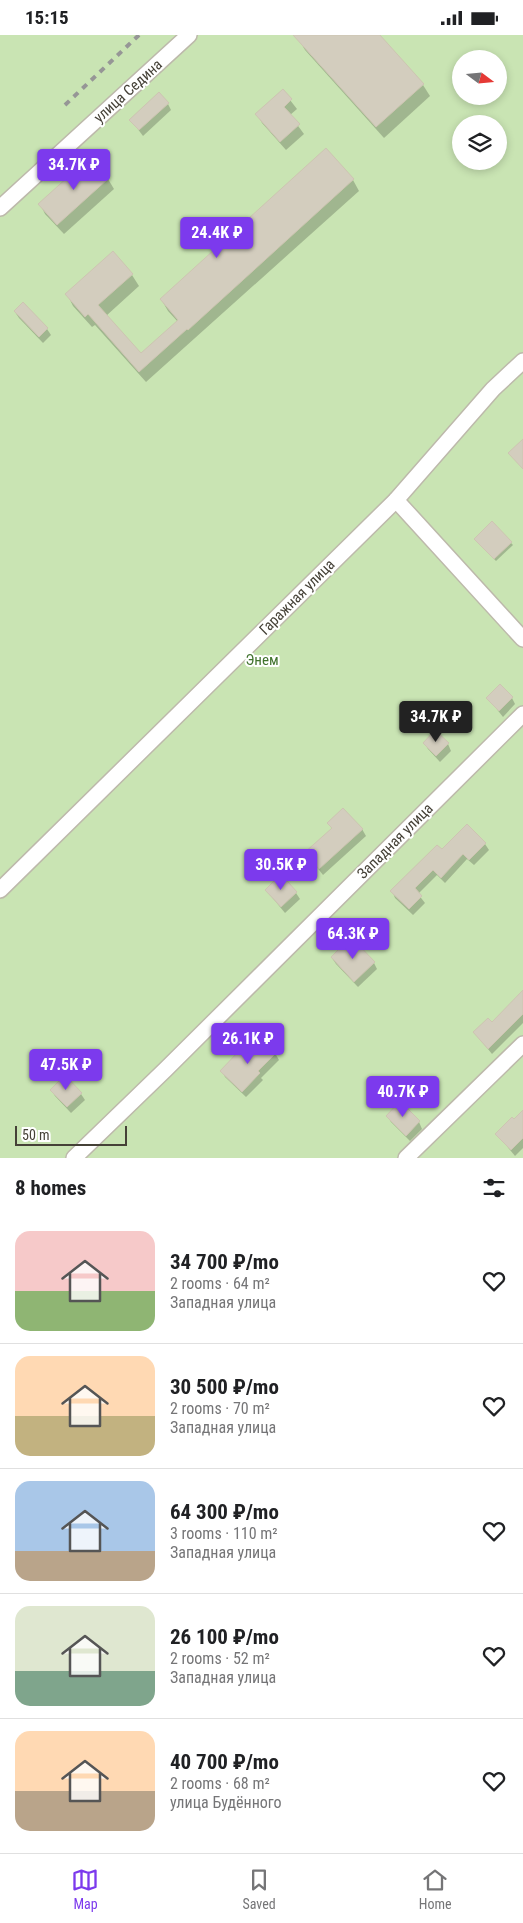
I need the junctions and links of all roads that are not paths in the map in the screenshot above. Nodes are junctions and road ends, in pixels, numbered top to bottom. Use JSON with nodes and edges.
{"nodes":[{"id":1,"x":189,"y":35,"type":"edge"},
{"id":2,"x":0,"y":208,"type":"edge"},
{"id":3,"x":523,"y":361,"type":"edge"},
{"id":4,"x":396,"y":500,"type":"junction"},
{"id":5,"x":523,"y":639,"type":"edge"},
{"id":6,"x":523,"y":714,"type":"edge"},
{"id":7,"x":0,"y":890,"type":"edge"},
{"id":8,"x":523,"y":1044,"type":"edge"},
{"id":9,"x":74,"y":1158,"type":"edge"},
{"id":10,"x":406,"y":1158,"type":"edge"}],
"edges":[{"from":1,"to":2,"type":"street","name":"улица Седина"},
{"from":3,"to":4,"type":"street","name":"Гаражная улица"},
{"from":4,"to":5,"type":"street"},
{"from":4,"to":7,"type":"street","name":"Гаражная улица"},
{"from":6,"to":9,"type":"street","name":"Западная улица"},
{"from":8,"to":10,"type":"street"}]}
